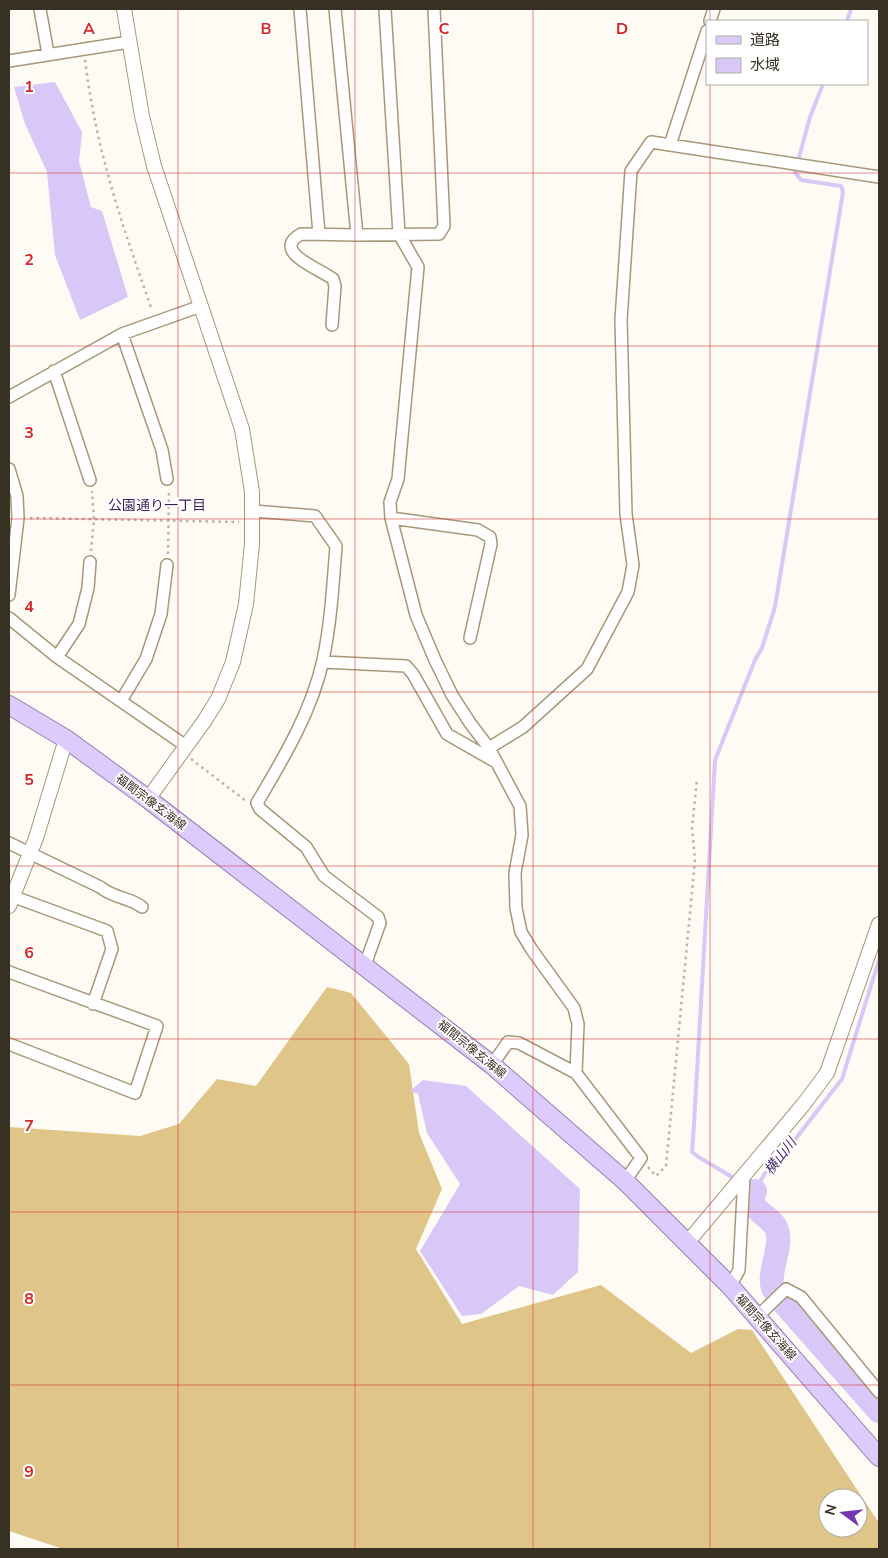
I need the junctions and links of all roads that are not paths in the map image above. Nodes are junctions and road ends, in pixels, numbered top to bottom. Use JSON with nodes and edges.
{"nodes":[{"id":1,"x":40,"y":9,"type":"edge"},
{"id":2,"x":124,"y":9,"type":"edge"},
{"id":3,"x":300,"y":9,"type":"edge"},
{"id":4,"x":335,"y":9,"type":"edge"},
{"id":5,"x":385,"y":9,"type":"edge"},
{"id":6,"x":434,"y":9,"type":"edge"},
{"id":7,"x":706,"y":34,"type":"edge"},
{"id":8,"x":130,"y":42,"type":"junction"},
{"id":9,"x":48,"y":54,"type":"junction"},
{"id":10,"x":9,"y":61,"type":"edge"},
{"id":11,"x":670,"y":145,"type":"junction"},
{"id":12,"x":879,"y":177,"type":"edge"},
{"id":13,"x":319,"y":234,"type":"junction"},
{"id":14,"x":399,"y":234,"type":"junction"},
{"id":15,"x":357,"y":235,"type":"junction"},
{"id":16,"x":201,"y":306,"type":"junction"},
{"id":17,"x":332,"y":326,"type":"dead end"},
{"id":18,"x":122,"y":334,"type":"junction"},
{"id":19,"x":54,"y":371,"type":"junction"},
{"id":20,"x":9,"y":397,"type":"edge"},
{"id":21,"x":9,"y":469,"type":"edge"},
{"id":22,"x":167,"y":479,"type":"road end"},
{"id":23,"x":90,"y":480,"type":"road end"},
{"id":24,"x":253,"y":516,"type":"junction"},
{"id":25,"x":391,"y":518,"type":"junction"},
{"id":26,"x":90,"y":562,"type":"road end"},
{"id":27,"x":166,"y":566,"type":"road end"},
{"id":28,"x":9,"y":595,"type":"edge"},
{"id":29,"x":9,"y":618,"type":"edge"},
{"id":30,"x":470,"y":638,"type":"dead end"},
{"id":31,"x":57,"y":657,"type":"junction"},
{"id":32,"x":323,"y":662,"type":"junction"},
{"id":33,"x":121,"y":701,"type":"junction"},
{"id":34,"x":9,"y":706,"type":"edge"},
{"id":35,"x":66,"y":739,"type":"junction"},
{"id":36,"x":489,"y":748,"type":"junction"},
{"id":37,"x":184,"y":749,"type":"junction"},
{"id":38,"x":496,"y":762,"type":"junction"},
{"id":39,"x":148,"y":799,"type":"junction"},
{"id":40,"x":9,"y":843,"type":"edge"},
{"id":41,"x":31,"y":852,"type":"junction"},
{"id":42,"x":10,"y":899,"type":"edge"},
{"id":43,"x":142,"y":907,"type":"dead end"},
{"id":44,"x":879,"y":924,"type":"edge"},
{"id":45,"x":365,"y":965,"type":"junction"},
{"id":46,"x":9,"y":972,"type":"edge"},
{"id":47,"x":93,"y":1004,"type":"junction"},
{"id":48,"x":9,"y":1044,"type":"edge"},
{"id":49,"x":492,"y":1065,"type":"junction"},
{"id":50,"x":576,"y":1073,"type":"junction"},
{"id":51,"x":744,"y":1176,"type":"junction"},
{"id":52,"x":625,"y":1181,"type":"junction"},
{"id":53,"x":687,"y":1243,"type":"junction"},
{"id":54,"x":730,"y":1286,"type":"junction"},
{"id":55,"x":758,"y":1316,"type":"junction"},
{"id":56,"x":879,"y":1392,"type":"edge"},
{"id":57,"x":879,"y":1457,"type":"edge"}],
"edges":[{"from":1,"to":9,"type":"street"},
{"from":2,"to":8,"type":"street"},
{"from":3,"to":13,"type":"street"},
{"from":4,"to":15,"type":"street"},
{"from":5,"to":14,"type":"street"},
{"from":6,"to":14,"type":"street"},
{"from":7,"to":11,"type":"street"},
{"from":8,"to":9,"type":"street"},
{"from":8,"to":16,"type":"street"},
{"from":9,"to":10,"type":"street"},
{"from":11,"to":12,"type":"street"},
{"from":11,"to":36,"type":"street"},
{"from":13,"to":15,"type":"street"},
{"from":13,"to":17,"type":"street"},
{"from":14,"to":15,"type":"street"},
{"from":14,"to":25,"type":"street"},
{"from":16,"to":18,"type":"street"},
{"from":16,"to":24,"type":"street"},
{"from":18,"to":19,"type":"street"},
{"from":18,"to":22,"type":"street"},
{"from":19,"to":20,"type":"street"},
{"from":19,"to":23,"type":"street"},
{"from":21,"to":28,"type":"street"},
{"from":24,"to":32,"type":"street"},
{"from":24,"to":37,"type":"street"},
{"from":25,"to":30,"type":"street"},
{"from":25,"to":36,"type":"street"},
{"from":26,"to":31,"type":"street"},
{"from":27,"to":33,"type":"street"},
{"from":29,"to":31,"type":"street"},
{"from":31,"to":33,"type":"street"},
{"from":32,"to":38,"type":"street"},
{"from":32,"to":45,"type":"street"},
{"from":33,"to":37,"type":"street"},
{"from":34,"to":35,"type":"main road","name":"福間宗像玄海線"},
{"from":35,"to":39,"type":"main road","name":"福間宗像玄海線"},
{"from":35,"to":41,"type":"street"},
{"from":36,"to":38,"type":"street"},
{"from":37,"to":39,"type":"street"},
{"from":38,"to":50,"type":"street"},
{"from":39,"to":45,"type":"main road","name":"福間宗像玄海線"},
{"from":40,"to":41,"type":"street"},
{"from":41,"to":42,"type":"street"},
{"from":41,"to":43,"type":"street"},
{"from":42,"to":47,"type":"street"},
{"from":44,"to":51,"type":"street"},
{"from":45,"to":49,"type":"main road","name":"福間宗像玄海線"},
{"from":46,"to":47,"type":"street"},
{"from":47,"to":48,"type":"street"},
{"from":49,"to":50,"type":"street"},
{"from":49,"to":52,"type":"main road","name":"福間宗像玄海線"},
{"from":50,"to":52,"type":"street"},
{"from":51,"to":53,"type":"street"},
{"from":51,"to":54,"type":"street"},
{"from":52,"to":53,"type":"main road","name":"福間宗像玄海線"},
{"from":53,"to":54,"type":"main road","name":"福間宗像玄海線"},
{"from":54,"to":55,"type":"main road","name":"福間宗像玄海線"},
{"from":55,"to":56,"type":"street"},
{"from":55,"to":57,"type":"main road","name":"福間宗像玄海線"}]}
